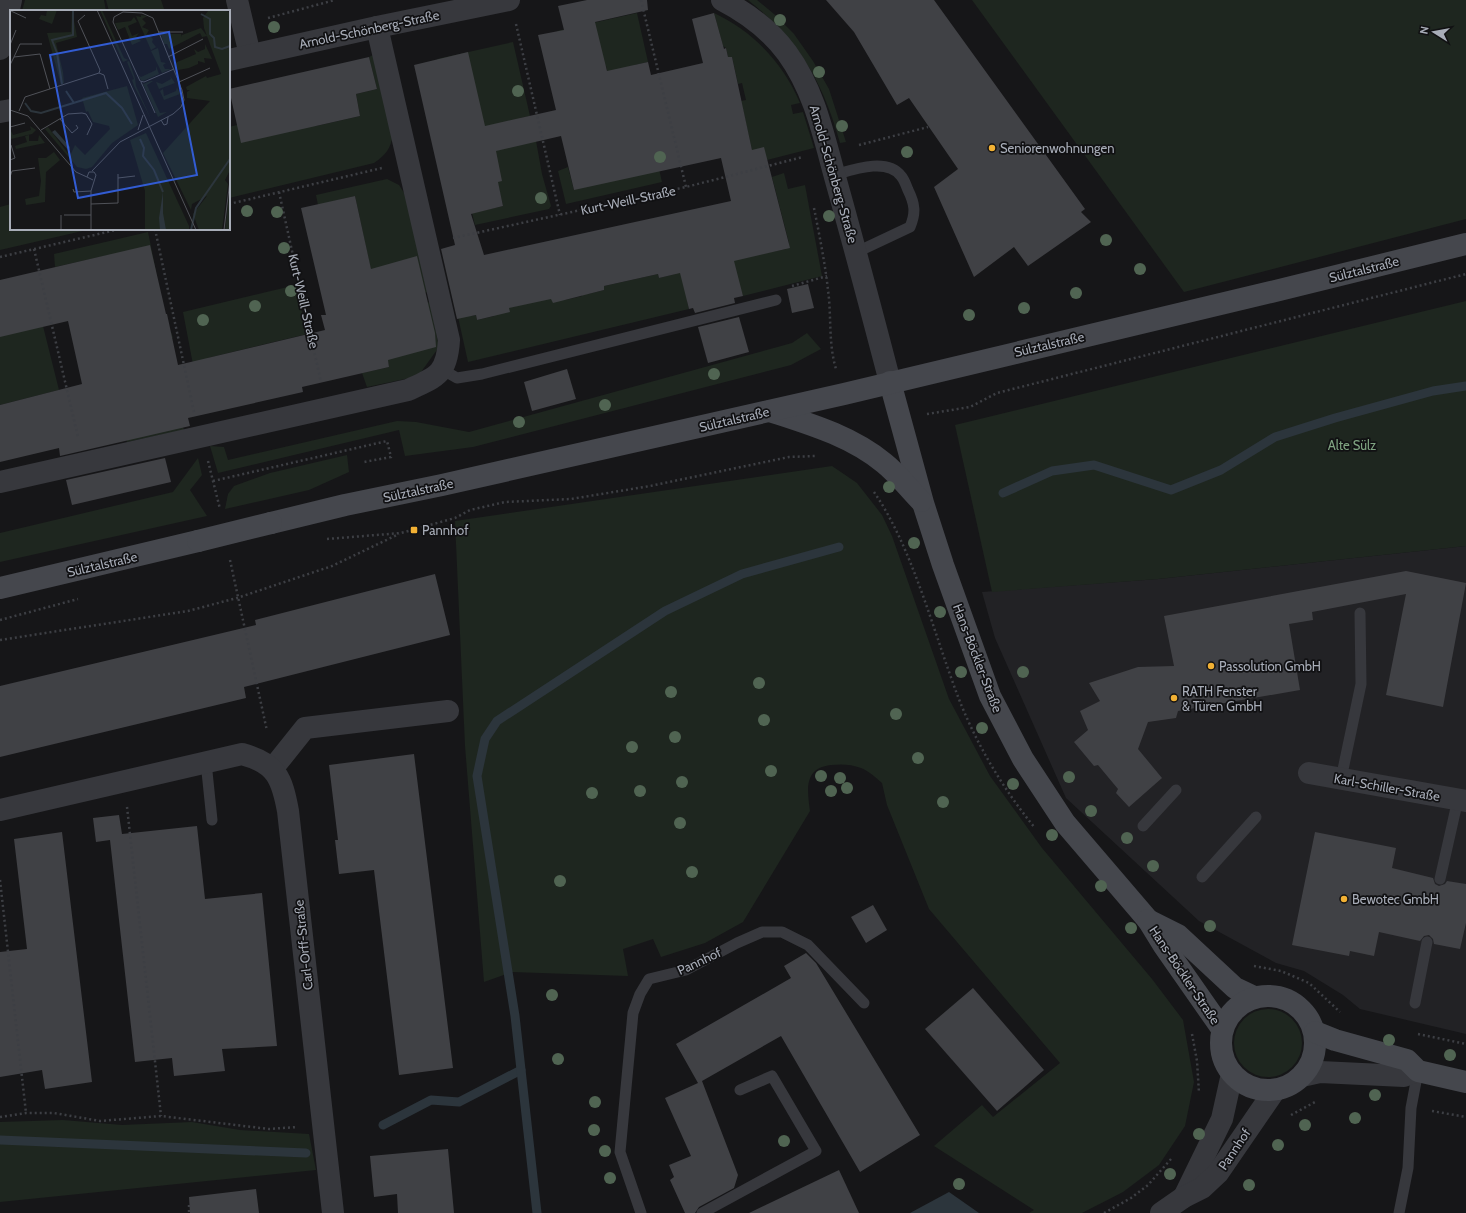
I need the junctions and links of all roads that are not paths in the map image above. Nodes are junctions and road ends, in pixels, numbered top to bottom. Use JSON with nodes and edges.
{"nodes":[{"id":1,"x":11,"y":0,"type":"edge"},
{"id":2,"x":237,"y":0,"type":"edge"},
{"id":3,"x":722,"y":0,"type":"edge"},
{"id":4,"x":512,"y":10,"type":"edge"},
{"id":5,"x":377,"y":27,"type":"junction"},
{"id":6,"x":0,"y":49,"type":"edge"},
{"id":7,"x":250,"y":55,"type":"junction"},
{"id":8,"x":230,"y":60,"type":"edge"},
{"id":9,"x":10,"y":110,"type":"edge"},
{"id":10,"x":0,"y":112,"type":"edge"},
{"id":11,"x":834,"y":175,"type":"junction"},
{"id":12,"x":1466,"y":244,"type":"edge"},
{"id":13,"x":857,"y":252,"type":"junction"},
{"id":14,"x":776,"y":300,"type":"road end"},
{"id":15,"x":438,"y":374,"type":"junction"},
{"id":16,"x":890,"y":382,"type":"junction"},
{"id":17,"x":769,"y":411,"type":"junction"},
{"id":18,"x":0,"y":482,"type":"edge"},
{"id":19,"x":923,"y":504,"type":"junction"},
{"id":20,"x":0,"y":588,"type":"edge"},
{"id":21,"x":1360,"y":613,"type":"dead end"},
{"id":22,"x":448,"y":711,"type":"dead end"},
{"id":23,"x":206,"y":762,"type":"junction"},
{"id":24,"x":273,"y":768,"type":"junction"},
{"id":25,"x":1309,"y":773,"type":"dead end"},
{"id":26,"x":1341,"y":778,"type":"junction"},
{"id":27,"x":1176,"y":790,"type":"dead end"},
{"id":28,"x":1462,"y":800,"type":"edge"},
{"id":29,"x":0,"y":810,"type":"edge"},
{"id":30,"x":1256,"y":817,"type":"dead end"},
{"id":31,"x":212,"y":820,"type":"dead end"},
{"id":32,"x":1144,"y":826,"type":"dead end"},
{"id":33,"x":1202,"y":877,"type":"dead end"},
{"id":34,"x":1440,"y":879,"type":"dead end"},
{"id":35,"x":1148,"y":920,"type":"junction"},
{"id":36,"x":1427,"y":942,"type":"dead end"},
{"id":37,"x":1254,"y":997,"type":"junction"},
{"id":38,"x":864,"y":1003,"type":"dead end"},
{"id":39,"x":1415,"y":1003,"type":"dead end"},
{"id":40,"x":1222,"y":1029,"type":"junction"},
{"id":41,"x":1315,"y":1032,"type":"junction"},
{"id":42,"x":1418,"y":1071,"type":"junction"},
{"id":43,"x":1232,"y":1074,"type":"junction"},
{"id":44,"x":1302,"y":1076,"type":"junction"},
{"id":45,"x":1466,"y":1082,"type":"edge"},
{"id":46,"x":740,"y":1090,"type":"dead end"},
{"id":47,"x":1275,"y":1090,"type":"junction"},
{"id":48,"x":1184,"y":1197,"type":"junction"},
{"id":49,"x":334,"y":1213,"type":"edge"},
{"id":50,"x":641,"y":1213,"type":"edge"},
{"id":51,"x":702,"y":1213,"type":"edge"},
{"id":52,"x":1161,"y":1213,"type":"edge"},
{"id":53,"x":1399,"y":1213,"type":"edge"}],
"edges":[{"from":1,"to":6,"type":"street"},
{"from":2,"to":7,"type":"street"},
{"from":3,"to":11,"type":"street","name":"Arnold-Schönberg-Straße"},
{"from":4,"to":5,"type":"street","name":"Arnold-Schönberg-Straße"},
{"from":5,"to":7,"type":"street","name":"Arnold-Schönberg-Straße"},
{"from":5,"to":15,"type":"street"},
{"from":7,"to":8,"type":"street","name":"Arnold-Schönberg-Straße"},
{"from":9,"to":10,"type":"street"},
{"from":11,"to":13,"type":"street","name":"Arnold-Schönberg-Straße"},
{"from":11,"to":13,"type":"lane"},
{"from":12,"to":16,"type":"street","name":"Sülztalstraße"},
{"from":13,"to":16,"type":"street","name":"Arnold-Schönberg-Straße"},
{"from":14,"to":15,"type":"lane"},
{"from":15,"to":18,"type":"street"},
{"from":16,"to":17,"type":"street","name":"Sülztalstraße"},
{"from":16,"to":19,"type":"street","name":"Hans-Böckler-Straße"},
{"from":17,"to":19,"type":"street"},
{"from":17,"to":20,"type":"street","name":"Sülztalstraße","bridge":true},
{"from":19,"to":35,"type":"street","name":"Hans-Böckler-Straße"},
{"from":21,"to":26,"type":"lane"},
{"from":22,"to":24,"type":"street"},
{"from":23,"to":24,"type":"street"},
{"from":23,"to":29,"type":"street"},
{"from":23,"to":31,"type":"lane"},
{"from":24,"to":49,"type":"street","name":"Carl-Orff-Straße"},
{"from":25,"to":26,"type":"street","name":"Karl-Schiller-Straße"},
{"from":26,"to":28,"type":"street","name":"Karl-Schiller-Straße"},
{"from":27,"to":32,"type":"lane"},
{"from":28,"to":34,"type":"lane"},
{"from":30,"to":33,"type":"lane"},
{"from":35,"to":37,"type":"street","name":"Hans-Böckler-Straße"},
{"from":35,"to":40,"type":"street","name":"Hans-Böckler-Straße"},
{"from":36,"to":39,"type":"lane"},
{"from":37,"to":40,"type":"street"},
{"from":37,"to":41,"type":"street"},
{"from":38,"to":50,"type":"lane","name":"Pannhof"},
{"from":40,"to":43,"type":"street"},
{"from":41,"to":42,"type":"street"},
{"from":41,"to":44,"type":"street"},
{"from":42,"to":44,"type":"street"},
{"from":42,"to":45,"type":"street"},
{"from":42,"to":53,"type":"lane"},
{"from":43,"to":47,"type":"street"},
{"from":43,"to":48,"type":"street","name":"Pannhof"},
{"from":44,"to":47,"type":"street"},
{"from":46,"to":51,"type":"lane"},
{"from":47,"to":48,"type":"street","name":"Pannhof"},
{"from":48,"to":52,"type":"street","name":"Pannhof"}]}
